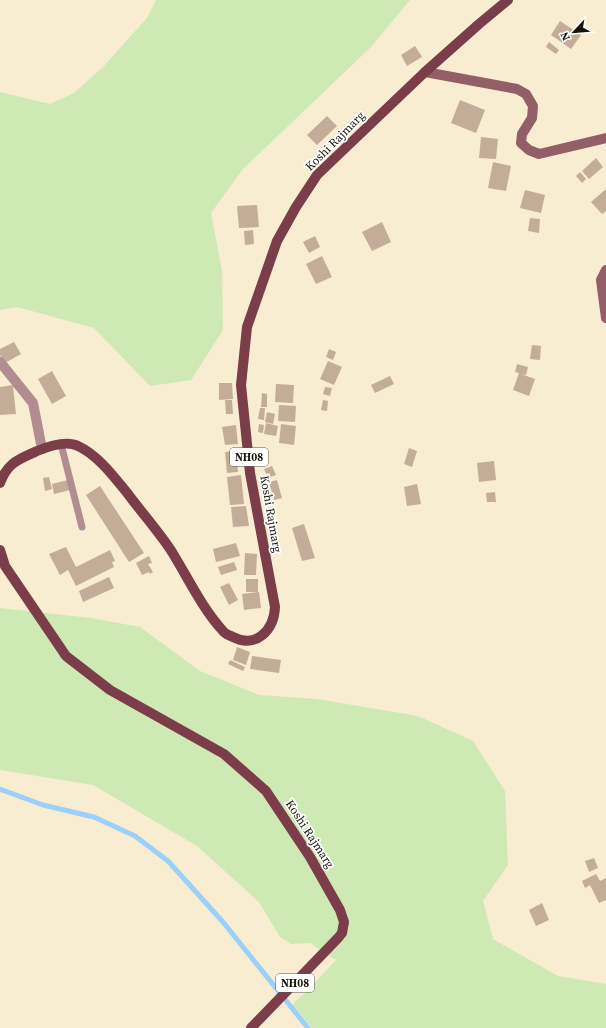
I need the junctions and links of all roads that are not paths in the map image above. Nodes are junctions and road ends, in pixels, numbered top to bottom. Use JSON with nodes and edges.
{"nodes":[{"id":1,"x":508,"y":0,"type":"edge"},
{"id":2,"x":425,"y":72,"type":"junction"},
{"id":3,"x":606,"y":138,"type":"edge"},
{"id":4,"x":606,"y":270,"type":"edge"},
{"id":5,"x":606,"y":318,"type":"edge"},
{"id":6,"x":0,"y":362,"type":"edge"},
{"id":7,"x":61,"y":444,"type":"junction"},
{"id":8,"x":42,"y":449,"type":"junction"},
{"id":9,"x":0,"y":483,"type":"edge"},
{"id":10,"x":82,"y":527,"type":"dead end"},
{"id":11,"x":0,"y":550,"type":"edge"},
{"id":12,"x":251,"y":1028,"type":"edge"}],
"edges":[{"from":1,"to":2,"type":"main road","name":"Koshi Rajmarg","number":"NH08"},
{"from":2,"to":3,"type":"street"},
{"from":2,"to":7,"type":"main road","name":"Koshi Rajmarg","number":"NH08"},
{"from":4,"to":5,"type":"street"},
{"from":6,"to":8,"type":"street"},
{"from":7,"to":8,"type":"main road","name":"Koshi Rajmarg","number":"NH08"},
{"from":7,"to":10,"type":"lane"},
{"from":8,"to":9,"type":"main road","name":"Koshi Rajmarg","number":"NH08"},
{"from":11,"to":12,"type":"main road","name":"Koshi Rajmarg","number":"NH08"}]}
